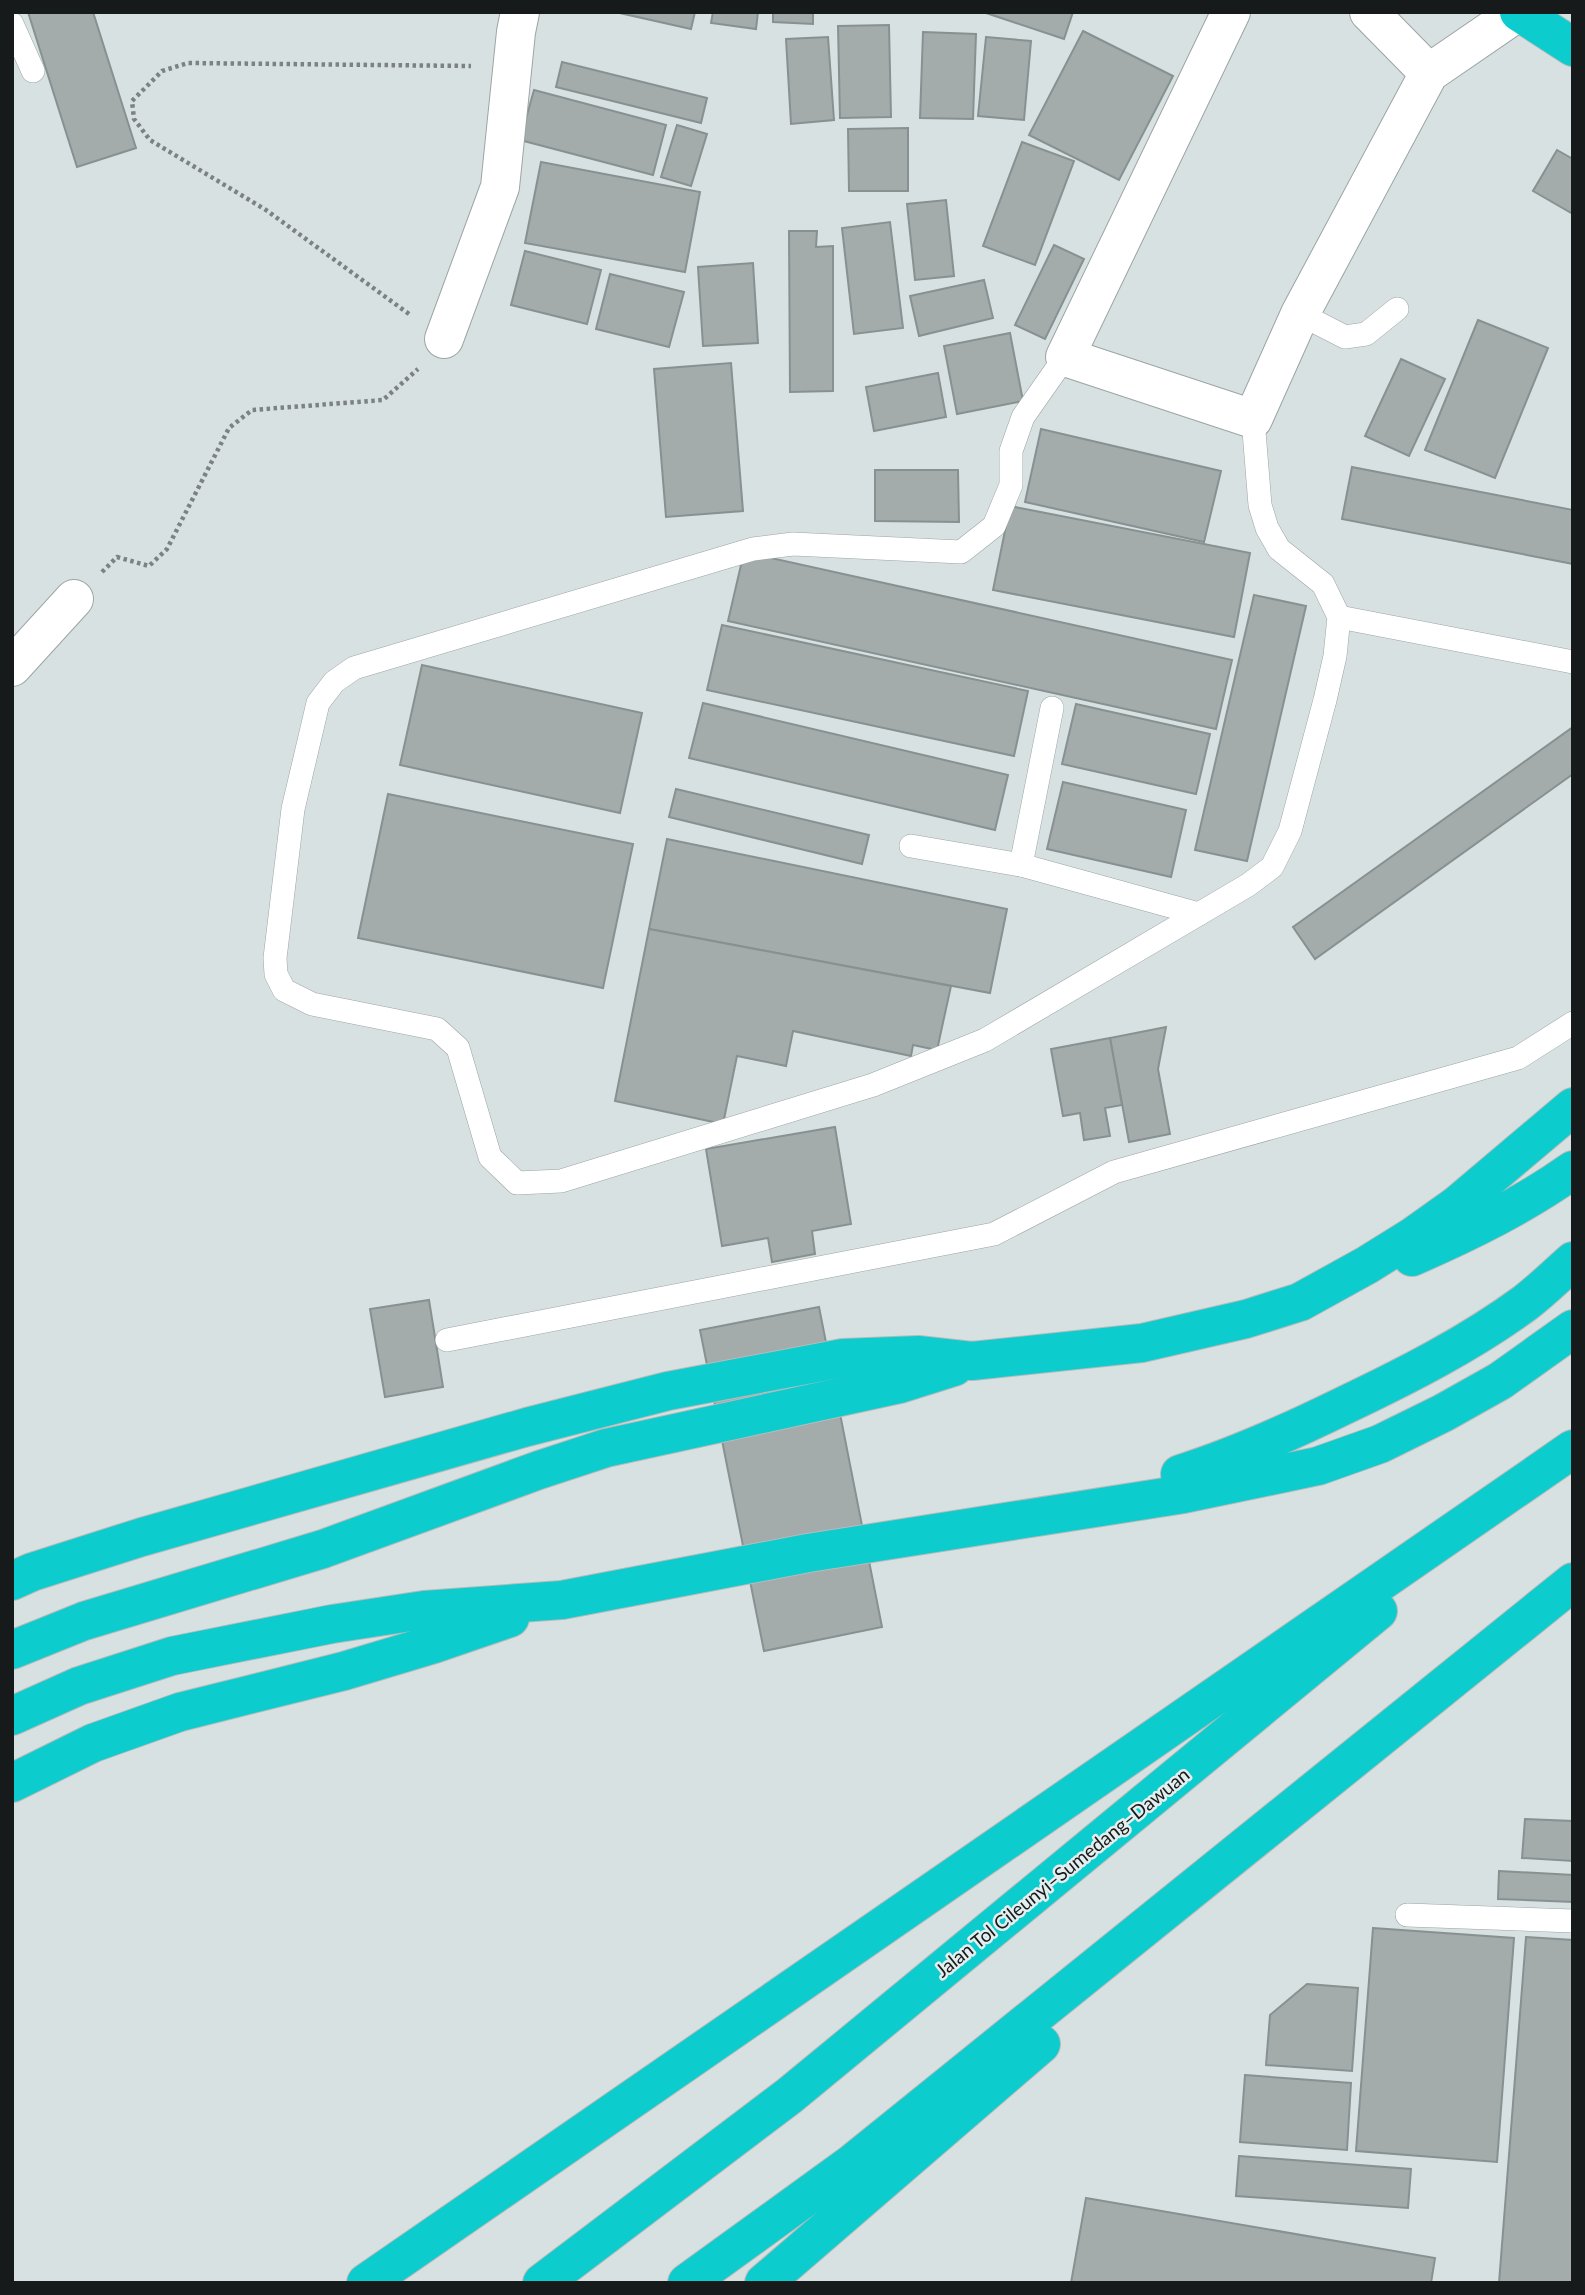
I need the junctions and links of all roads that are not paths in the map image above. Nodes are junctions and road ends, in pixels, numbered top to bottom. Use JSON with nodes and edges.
{"nodes":[{"id":1,"x":520,"y":12,"type":"edge"},
{"id":2,"x":1231,"y":12,"type":"edge"},
{"id":3,"x":1369,"y":12,"type":"edge"},
{"id":4,"x":1519,"y":12,"type":"edge"},
{"id":5,"x":12,"y":24,"type":"edge"},
{"id":6,"x":1573,"y":47,"type":"edge"},
{"id":7,"x":33,"y":71,"type":"dead end"},
{"id":8,"x":1429,"y":73,"type":"junction"},
{"id":9,"x":1397,"y":309,"type":"dead end"},
{"id":10,"x":1300,"y":314,"type":"junction"},
{"id":11,"x":444,"y":339,"type":"road end"},
{"id":12,"x":1065,"y":357,"type":"junction"},
{"id":13,"x":1253,"y":419,"type":"junction"},
{"id":14,"x":74,"y":599,"type":"dead end"},
{"id":15,"x":1339,"y":617,"type":"junction"},
{"id":16,"x":1573,"y":662,"type":"edge"},
{"id":17,"x":12,"y":667,"type":"edge"},
{"id":18,"x":1052,"y":708,"type":"dead end"},
{"id":19,"x":911,"y":846,"type":"dead end"},
{"id":20,"x":1021,"y":865,"type":"junction"},
{"id":21,"x":1199,"y":915,"type":"junction"},
{"id":22,"x":1573,"y":1023,"type":"edge"},
{"id":23,"x":1573,"y":1107,"type":"edge"},
{"id":24,"x":1573,"y":1170,"type":"edge"},
{"id":25,"x":1573,"y":1261,"type":"edge"},
{"id":26,"x":1300,"y":1301,"type":"junction"},
{"id":27,"x":1573,"y":1329,"type":"edge"},
{"id":28,"x":447,"y":1340,"type":"dead end"},
{"id":29,"x":972,"y":1361,"type":"junction"},
{"id":30,"x":1573,"y":1450,"type":"edge"},
{"id":31,"x":1034,"y":1517,"type":"junction"},
{"id":32,"x":12,"y":1581,"type":"edge"},
{"id":33,"x":1570,"y":1584,"type":"edge"},
{"id":34,"x":562,"y":1600,"type":"junction"},
{"id":35,"x":12,"y":1650,"type":"edge"},
{"id":36,"x":12,"y":1716,"type":"edge"},
{"id":37,"x":12,"y":1783,"type":"edge"},
{"id":38,"x":1408,"y":1915,"type":"dead end"},
{"id":39,"x":1573,"y":1921,"type":"edge"},
{"id":40,"x":366,"y":2283,"type":"edge"},
{"id":41,"x":542,"y":2283,"type":"edge"},
{"id":42,"x":687,"y":2283,"type":"edge"},
{"id":43,"x":764,"y":2283,"type":"edge"}],
"edges":[{"from":1,"to":11,"type":"street"},
{"from":2,"to":12,"type":"street"},
{"from":3,"to":8,"type":"street"},
{"from":4,"to":6,"type":"highway"},
{"from":4,"to":8,"type":"street"},
{"from":5,"to":7,"type":"lane"},
{"from":8,"to":10,"type":"street"},
{"from":9,"to":10,"type":"lane"},
{"from":10,"to":13,"type":"street"},
{"from":12,"to":13,"type":"street"},
{"from":12,"to":21,"type":"lane"},
{"from":13,"to":15,"type":"lane"},
{"from":14,"to":17,"type":"street"},
{"from":15,"to":16,"type":"lane"},
{"from":15,"to":21,"type":"lane"},
{"from":18,"to":20,"type":"lane"},
{"from":19,"to":20,"type":"lane"},
{"from":20,"to":21,"type":"lane"},
{"from":22,"to":28,"type":"lane"},
{"from":23,"to":26,"type":"highway"},
{"from":24,"to":26,"type":"highway"},
{"from":25,"to":31,"type":"highway"},
{"from":26,"to":29,"type":"highway"},
{"from":27,"to":31,"type":"highway"},
{"from":29,"to":32,"type":"highway"},
{"from":29,"to":35,"type":"highway"},
{"from":30,"to":40,"type":"highway"},
{"from":30,"to":41,"type":"highway","name":"Jalan Tol Cileunyi–Sumedang–Dawuan"},
{"from":31,"to":34,"type":"highway"},
{"from":33,"to":42,"type":"highway"},
{"from":33,"to":43,"type":"highway"},
{"from":34,"to":36,"type":"highway"},
{"from":34,"to":37,"type":"highway"},
{"from":38,"to":39,"type":"lane"}]}
